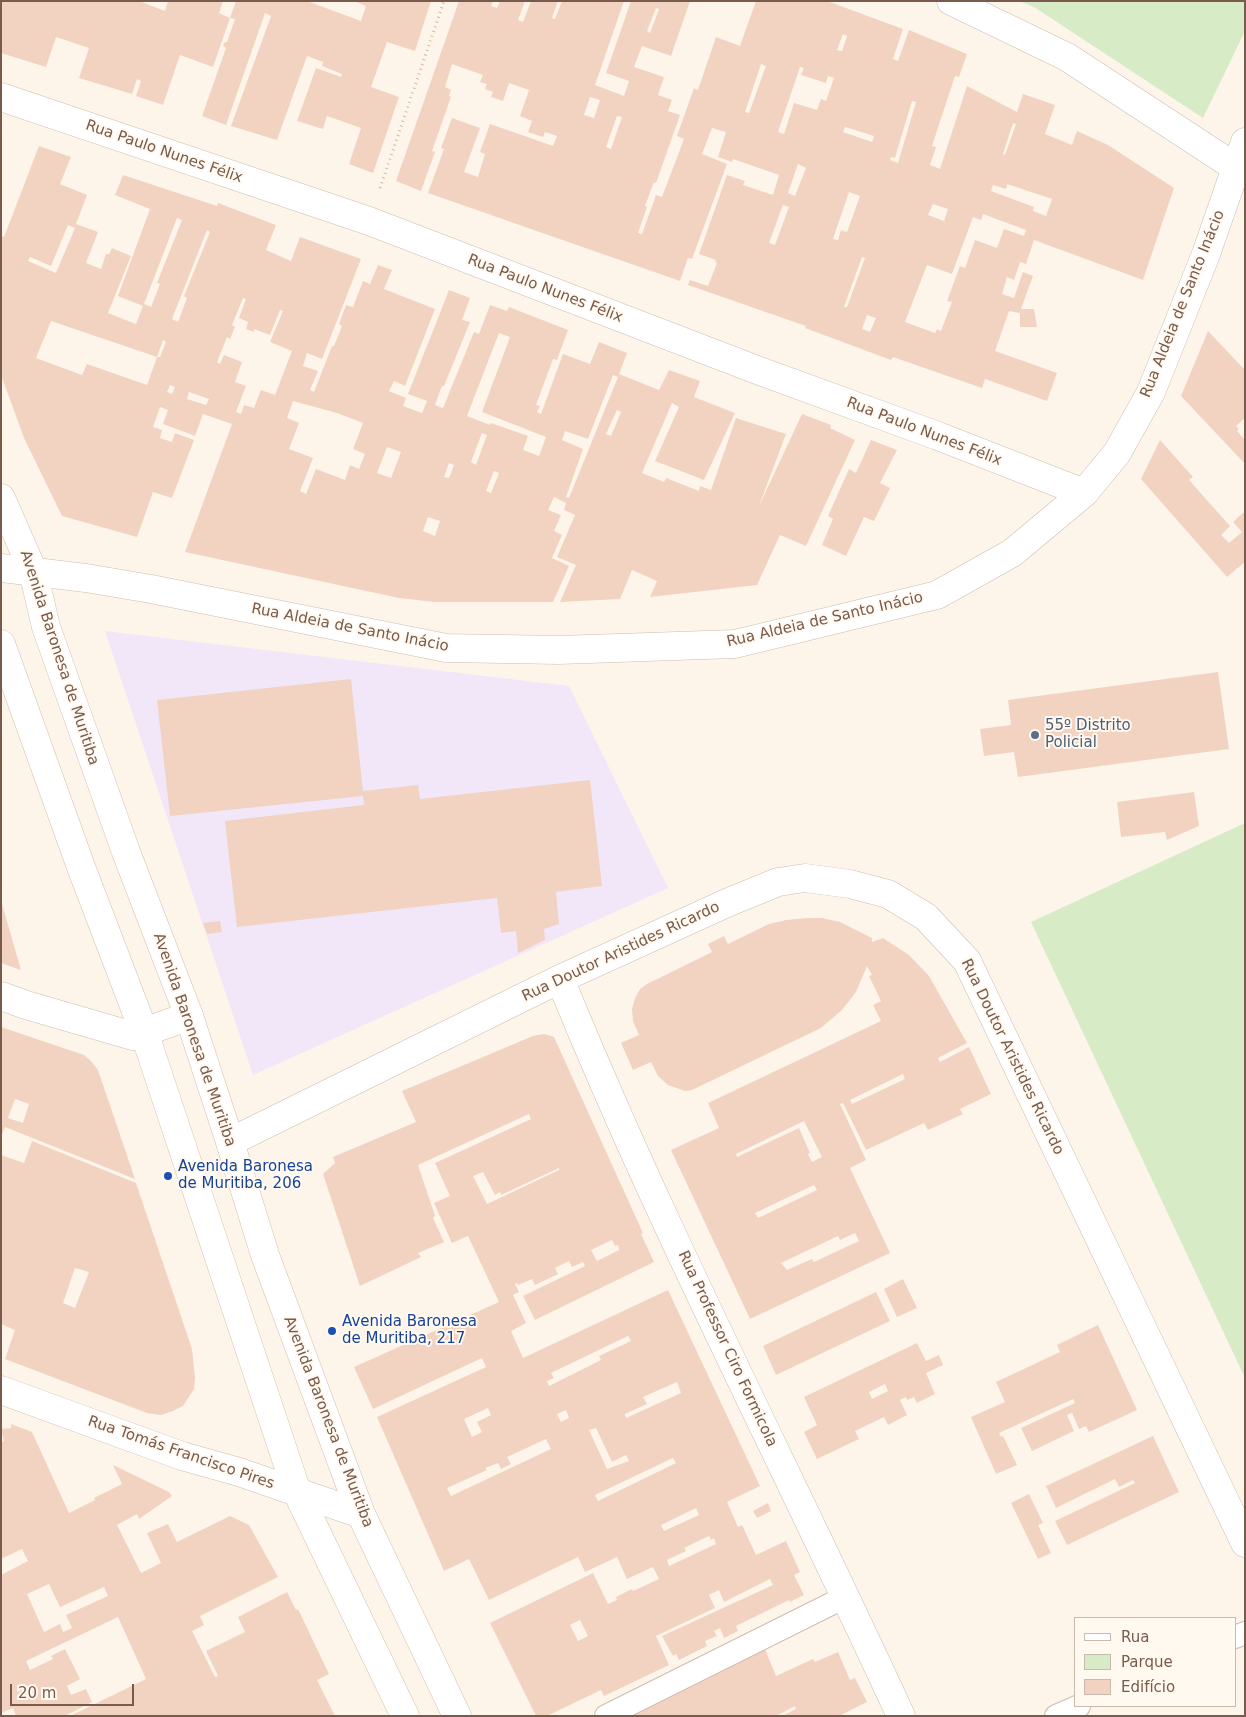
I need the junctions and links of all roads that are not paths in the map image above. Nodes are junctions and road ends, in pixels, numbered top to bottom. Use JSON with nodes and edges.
{"nodes":[{"id":1,"x":951,"y":1,"type":"edge"},
{"id":2,"x":1,"y":96,"type":"edge"},
{"id":3,"x":1245,"y":142,"type":"edge"},
{"id":4,"x":1235,"y":167,"type":"junction"},
{"id":5,"x":1084,"y":493,"type":"junction"},
{"id":6,"x":1,"y":498,"type":"edge"},
{"id":7,"x":1,"y":568,"type":"edge"},
{"id":8,"x":33,"y":571,"type":"junction"},
{"id":9,"x":1,"y":644,"type":"edge"},
{"id":10,"x":560,"y":979,"type":"junction"},
{"id":11,"x":1,"y":996,"type":"edge"},
{"id":12,"x":189,"y":1016,"type":"junction"},
{"id":13,"x":144,"y":1032,"type":"junction"},
{"id":14,"x":230,"y":1142,"type":"junction"},
{"id":15,"x":1,"y":1390,"type":"edge"},
{"id":16,"x":297,"y":1492,"type":"junction"},
{"id":17,"x":361,"y":1514,"type":"junction"},
{"id":18,"x":1245,"y":1544,"type":"edge"},
{"id":19,"x":845,"y":1597,"type":"junction"},
{"id":20,"x":1077,"y":1707,"type":"edge"},
{"id":21,"x":405,"y":1716,"type":"edge"},
{"id":22,"x":457,"y":1716,"type":"edge"},
{"id":23,"x":606,"y":1716,"type":"edge"},
{"id":24,"x":901,"y":1716,"type":"edge"},
{"id":25,"x":1056,"y":1716,"type":"edge"}],
"edges":[{"from":1,"to":4,"type":"street"},
{"from":2,"to":5,"type":"street","name":"Rua Paulo Nunes Félix"},
{"from":3,"to":4,"type":"street","name":"Rua Aldeia de Santo Inácio"},
{"from":4,"to":5,"type":"street","name":"Rua Aldeia de Santo Inácio"},
{"from":5,"to":8,"type":"street","name":"Rua Aldeia de Santo Inácio"},
{"from":6,"to":8,"type":"street","name":"Avenida Baronesa de Muritiba"},
{"from":7,"to":8,"type":"street","name":"Rua Aldeia de Santo Inácio"},
{"from":8,"to":12,"type":"street","name":"Avenida Baronesa de Muritiba"},
{"from":9,"to":13,"type":"street"},
{"from":10,"to":14,"type":"street","name":"Rua Doutor Aristides Ricardo"},
{"from":10,"to":18,"type":"street","name":"Rua Doutor Aristides Ricardo"},
{"from":10,"to":19,"type":"street","name":"Rua Professor Ciro Formicola"},
{"from":11,"to":13,"type":"street"},
{"from":12,"to":13,"type":"street"},
{"from":12,"to":14,"type":"street","name":"Avenida Baronesa de Muritiba"},
{"from":13,"to":16,"type":"street"},
{"from":14,"to":17,"type":"street","name":"Avenida Baronesa de Muritiba"},
{"from":15,"to":16,"type":"street","name":"Rua Tomás Francisco Pires"},
{"from":16,"to":17,"type":"street","name":"Rua Tomás Francisco Pires"},
{"from":16,"to":21,"type":"street"},
{"from":17,"to":22,"type":"street","name":"Avenida Baronesa de Muritiba"},
{"from":19,"to":23,"type":"lane"},
{"from":19,"to":24,"type":"street","name":"Rua Professor Ciro Formicola"},
{"from":20,"to":25,"type":"lane"}]}
